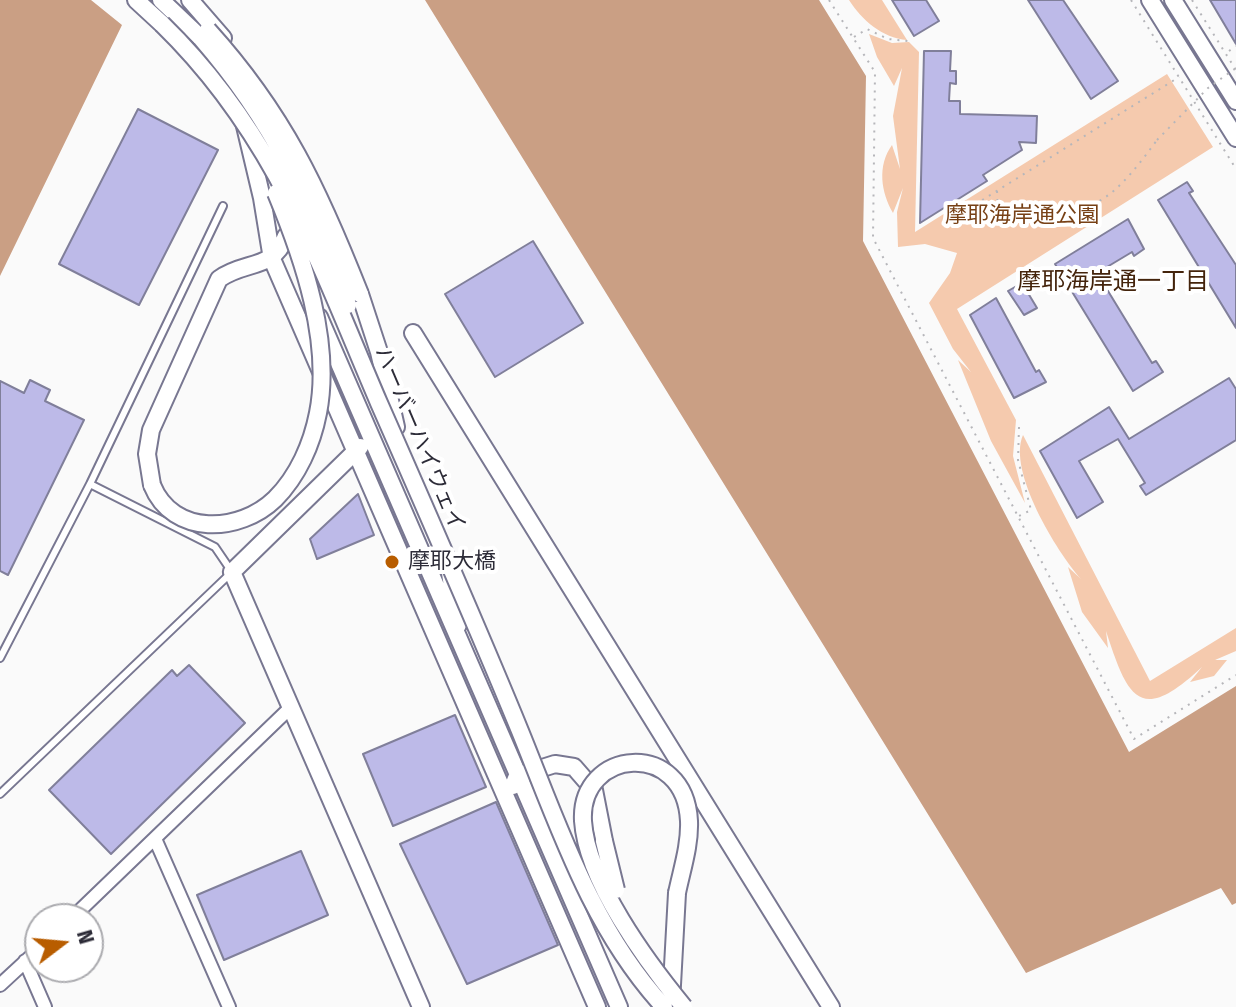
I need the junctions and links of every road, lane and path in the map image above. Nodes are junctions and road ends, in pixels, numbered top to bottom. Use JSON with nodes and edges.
{"nodes":[{"id":1,"x":136,"y":0,"type":"edge"},
{"id":2,"x":161,"y":0,"type":"edge"},
{"id":3,"x":178,"y":0,"type":"edge"},
{"id":4,"x":190,"y":0,"type":"edge"},
{"id":5,"x":829,"y":0,"type":"edge"},
{"id":6,"x":1131,"y":0,"type":"edge"},
{"id":7,"x":1150,"y":0,"type":"edge"},
{"id":8,"x":1173,"y":0,"type":"edge"},
{"id":9,"x":1192,"y":0,"type":"edge"},
{"id":10,"x":206,"y":17,"type":"junction"},
{"id":11,"x":162,"y":24,"type":"junction"},
{"id":12,"x":853,"y":38,"type":"junction"},
{"id":13,"x":908,"y":41,"type":"dead end"},
{"id":14,"x":1236,"y":46,"type":"edge"},
{"id":15,"x":1229,"y":51,"type":"dead end"},
{"id":16,"x":1236,"y":69,"type":"edge"},
{"id":17,"x":1179,"y":77,"type":"junction"},
{"id":18,"x":1236,"y":101,"type":"edge"},
{"id":19,"x":1236,"y":138,"type":"edge"},
{"id":20,"x":1236,"y":169,"type":"edge"},
{"id":21,"x":997,"y":190,"type":"junction"},
{"id":22,"x":223,"y":206,"type":"dead end"},
{"id":23,"x":955,"y":217,"type":"dead end"},
{"id":24,"x":286,"y":236,"type":"junction"},
{"id":25,"x":272,"y":259,"type":"junction"},
{"id":26,"x":413,"y":333,"type":"dead end"},
{"id":27,"x":1019,"y":427,"type":"dead end"},
{"id":28,"x":372,"y":441,"type":"junction"},
{"id":29,"x":354,"y":450,"type":"junction"},
{"id":30,"x":90,"y":484,"type":"junction"},
{"id":31,"x":1018,"y":516,"type":"junction"},
{"id":32,"x":232,"y":572,"type":"junction"},
{"id":33,"x":462,"y":649,"type":"junction"},
{"id":34,"x":0,"y":658,"type":"edge"},
{"id":35,"x":1236,"y":675,"type":"edge"},
{"id":36,"x":291,"y":707,"type":"junction"},
{"id":37,"x":517,"y":776,"type":"junction"},
{"id":38,"x":0,"y":794,"type":"edge"},
{"id":39,"x":156,"y":841,"type":"junction"},
{"id":40,"x":88,"y":903,"type":"edge"},
{"id":41,"x":565,"y":933,"type":"junction"},
{"id":42,"x":24,"y":962,"type":"edge"},
{"id":43,"x":35,"y":983,"type":"edge"},
{"id":44,"x":0,"y":985,"type":"edge"},
{"id":45,"x":45,"y":1007,"type":"edge"},
{"id":46,"x":229,"y":1007,"type":"edge"},
{"id":47,"x":421,"y":1007,"type":"edge"},
{"id":48,"x":597,"y":1007,"type":"edge"},
{"id":49,"x":619,"y":1007,"type":"edge"},
{"id":50,"x":669,"y":1007,"type":"edge"},
{"id":51,"x":687,"y":1007,"type":"edge"},
{"id":52,"x":831,"y":1007,"type":"edge"}],
"edges":[{"from":1,"to":11,"type":"street","name":"ハーバーハイウェイ"},
{"from":2,"to":50,"type":"street","name":"ハーバーハイウェイ","bridge":true},
{"from":3,"to":33,"type":"street","bridge":true},
{"from":4,"to":10,"type":"street"},
{"from":5,"to":12,"type":"path"},
{"from":6,"to":17,"type":"path"},
{"from":7,"to":19,"type":"street"},
{"from":8,"to":18,"type":"street"},
{"from":9,"to":16,"type":"path"},
{"from":10,"to":24,"type":"street"},
{"from":10,"to":25,"type":"street"},
{"from":11,"to":25,"type":"street","bridge":true},
{"from":11,"to":50,"type":"street","name":"ハーバーハイウェイ","bridge":true},
{"from":12,"to":13,"type":"path"},
{"from":12,"to":31,"type":"path"},
{"from":14,"to":15,"type":"path"},
{"from":16,"to":21,"type":"path","bridge":true},
{"from":17,"to":20,"type":"path"},
{"from":17,"to":21,"type":"path"},
{"from":21,"to":23,"type":"path"},
{"from":22,"to":30,"type":"lane"},
{"from":24,"to":25,"type":"street"},
{"from":24,"to":28,"type":"street"},
{"from":25,"to":29,"type":"street"},
{"from":26,"to":52,"type":"street"},
{"from":27,"to":31,"type":"path"},
{"from":28,"to":29,"type":"street"},
{"from":28,"to":33,"type":"street"},
{"from":29,"to":32,"type":"street"},
{"from":29,"to":41,"type":"street"},
{"from":30,"to":32,"type":"lane"},
{"from":30,"to":34,"type":"lane"},
{"from":31,"to":35,"type":"path"},
{"from":32,"to":36,"type":"street"},
{"from":32,"to":38,"type":"lane"},
{"from":33,"to":37,"type":"street"},
{"from":36,"to":39,"type":"street"},
{"from":36,"to":47,"type":"street"},
{"from":37,"to":41,"type":"street"},
{"from":37,"to":49,"type":"street"},
{"from":37,"to":51,"type":"street","bridge":true},
{"from":39,"to":40,"type":"street"},
{"from":39,"to":46,"type":"street"},
{"from":41,"to":48,"type":"street"},
{"from":42,"to":44,"type":"street"},
{"from":43,"to":45,"type":"street"},
{"from":50,"to":51,"type":"street","bridge":true}]}
